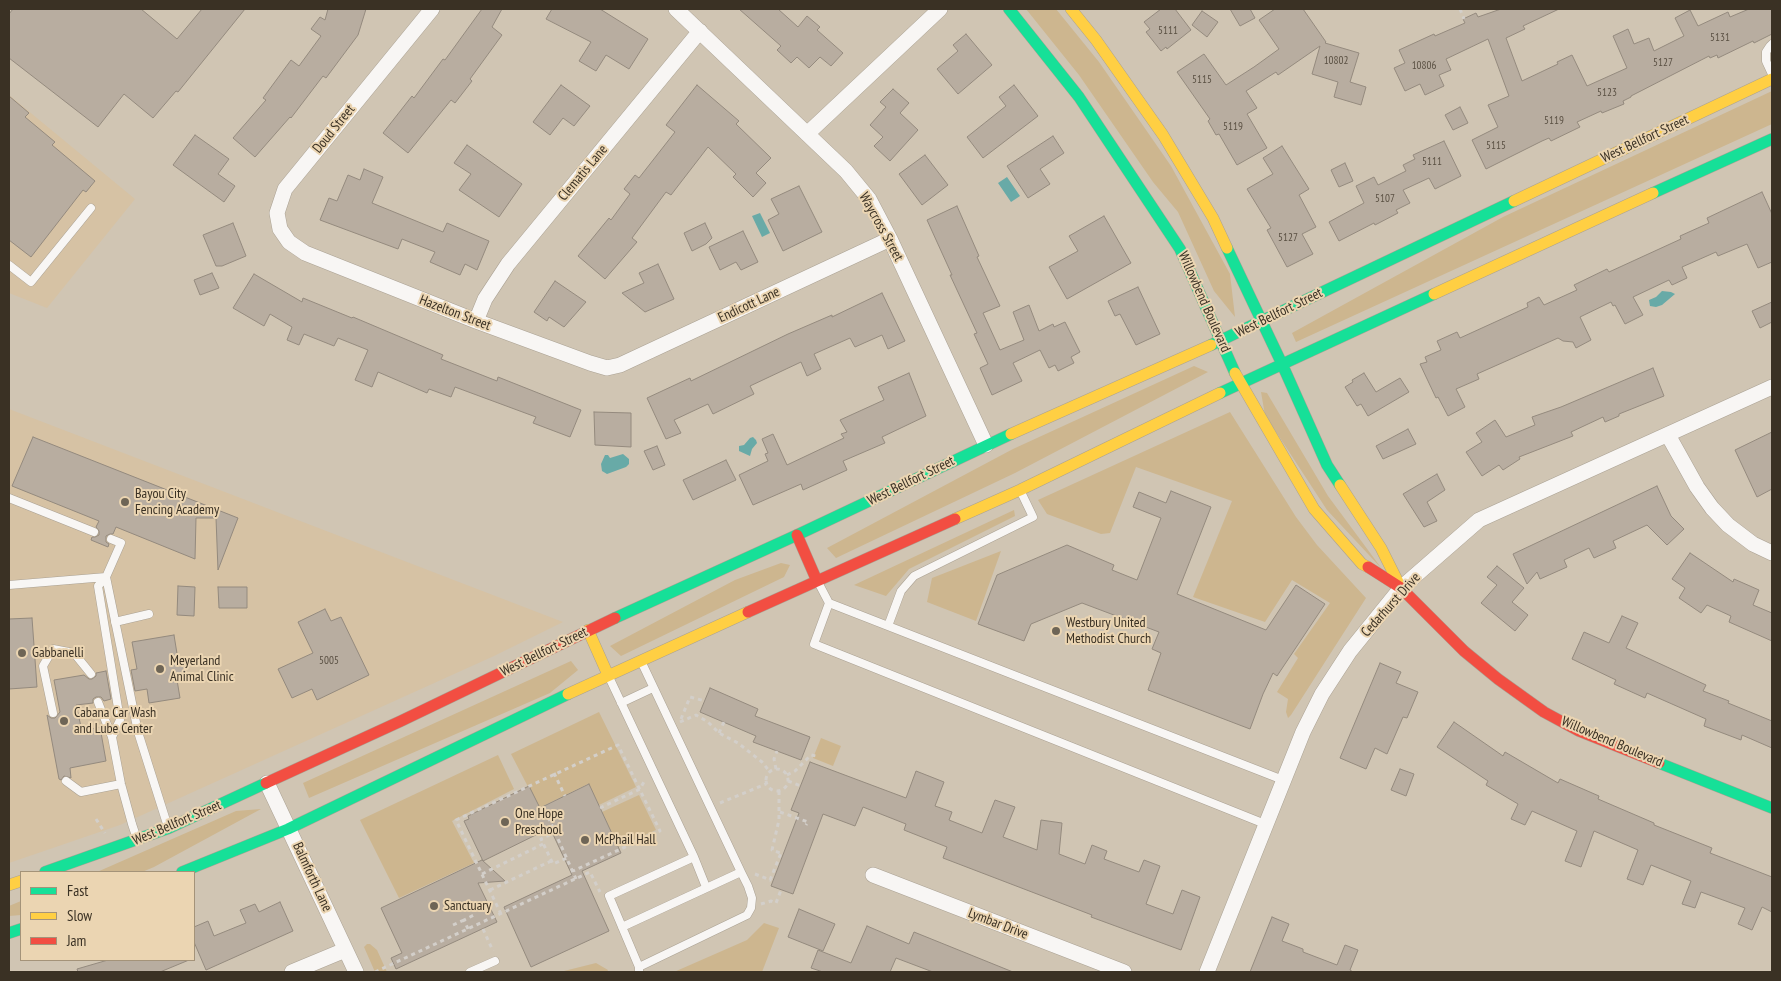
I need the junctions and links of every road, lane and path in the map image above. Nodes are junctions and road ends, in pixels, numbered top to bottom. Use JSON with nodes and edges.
{"nodes":[{"id":1,"x":432,"y":9,"type":"edge"},
{"id":2,"x":676,"y":9,"type":"edge"},
{"id":3,"x":940,"y":9,"type":"edge"},
{"id":4,"x":1009,"y":9,"type":"edge"},
{"id":5,"x":1071,"y":9,"type":"edge"},
{"id":6,"x":1460,"y":9,"type":"edge"},
{"id":7,"x":1464,"y":18,"type":"dead end"},
{"id":8,"x":700,"y":31,"type":"junction"},
{"id":9,"x":1772,"y":44,"type":"edge"},
{"id":10,"x":1772,"y":74,"type":"edge"},
{"id":11,"x":1772,"y":79,"type":"edge"},
{"id":12,"x":808,"y":134,"type":"junction"},
{"id":13,"x":1772,"y":139,"type":"edge"},
{"id":14,"x":91,"y":208,"type":"dead end"},
{"id":15,"x":890,"y":239,"type":"junction"},
{"id":16,"x":305,"y":253,"type":"joint"},
{"id":17,"x":9,"y":265,"type":"edge"},
{"id":18,"x":476,"y":321,"type":"junction"},
{"id":19,"x":1261,"y":322,"type":"junction"},
{"id":20,"x":1222,"y":340,"type":"junction"},
{"id":21,"x":1282,"y":364,"type":"junction"},
{"id":22,"x":607,"y":368,"type":"joint"},
{"id":23,"x":1240,"y":383,"type":"junction"},
{"id":24,"x":1772,"y":387,"type":"edge"},
{"id":25,"x":1668,"y":435,"type":"junction"},
{"id":26,"x":986,"y":445,"type":"junction"},
{"id":27,"x":1020,"y":490,"type":"junction"},
{"id":28,"x":9,"y":498,"type":"edge"},
{"id":29,"x":94,"y":532,"type":"dead end"},
{"id":30,"x":797,"y":535,"type":"junction"},
{"id":31,"x":112,"y":539,"type":"dead end"},
{"id":32,"x":1772,"y":553,"type":"edge"},
{"id":33,"x":106,"y":577,"type":"junction"},
{"id":34,"x":817,"y":581,"type":"junction"},
{"id":35,"x":9,"y":585,"type":"edge"},
{"id":36,"x":1402,"y":588,"type":"junction"},
{"id":37,"x":829,"y":603,"type":"junction"},
{"id":38,"x":149,"y":614,"type":"dead end"},
{"id":39,"x":115,"y":622,"type":"junction"},
{"id":40,"x":888,"y":626,"type":"junction"},
{"id":41,"x":588,"y":630,"type":"junction"},
{"id":42,"x":641,"y":661,"type":"junction"},
{"id":43,"x":91,"y":674,"type":"dead end"},
{"id":44,"x":608,"y":675,"type":"junction"},
{"id":45,"x":653,"y":688,"type":"junction"},
{"id":46,"x":705,"y":700,"type":"dead end"},
{"id":47,"x":98,"y":702,"type":"dead end"},
{"id":48,"x":621,"y":703,"type":"junction"},
{"id":49,"x":53,"y":714,"type":"dead end"},
{"id":50,"x":680,"y":722,"type":"junction"},
{"id":51,"x":724,"y":722,"type":"dead end"},
{"id":52,"x":671,"y":725,"type":"junction"},
{"id":53,"x":719,"y":733,"type":"junction"},
{"id":54,"x":112,"y":737,"type":"junction"},
{"id":55,"x":777,"y":751,"type":"dead end"},
{"id":56,"x":816,"y":756,"type":"dead end"},
{"id":57,"x":776,"y":769,"type":"junction"},
{"id":58,"x":770,"y":772,"type":"junction"},
{"id":59,"x":554,"y":773,"type":"junction"},
{"id":60,"x":787,"y":775,"type":"junction"},
{"id":61,"x":1283,"y":780,"type":"junction"},
{"id":62,"x":66,"y":781,"type":"dead end"},
{"id":63,"x":788,"y":781,"type":"junction"},
{"id":64,"x":267,"y":783,"type":"junction"},
{"id":65,"x":122,"y":784,"type":"junction"},
{"id":66,"x":766,"y":784,"type":"junction"},
{"id":67,"x":801,"y":786,"type":"dead end"},
{"id":68,"x":641,"y":788,"type":"junction"},
{"id":69,"x":779,"y":791,"type":"junction"},
{"id":70,"x":565,"y":796,"type":"dead end"},
{"id":71,"x":710,"y":807,"type":"junction"},
{"id":72,"x":600,"y":808,"type":"dead end"},
{"id":73,"x":1772,"y":808,"type":"edge"},
{"id":74,"x":545,"y":810,"type":"dead end"},
{"id":75,"x":780,"y":812,"type":"junction"},
{"id":76,"x":96,"y":819,"type":"dead end"},
{"id":77,"x":1265,"y":824,"type":"junction"},
{"id":78,"x":806,"y":826,"type":"dead end"},
{"id":79,"x":168,"y":828,"type":"junction"},
{"id":80,"x":288,"y":829,"type":"junction"},
{"id":81,"x":556,"y":831,"type":"junction"},
{"id":82,"x":106,"y":833,"type":"dead end"},
{"id":83,"x":138,"y":840,"type":"junction"},
{"id":84,"x":543,"y":844,"type":"junction"},
{"id":85,"x":694,"y":857,"type":"junction"},
{"id":86,"x":567,"y":858,"type":"junction"},
{"id":87,"x":551,"y":861,"type":"junction"},
{"id":88,"x":740,"y":870,"type":"junction"},
{"id":89,"x":48,"y":871,"type":"edge"},
{"id":90,"x":184,"y":871,"type":"edge"},
{"id":91,"x":573,"y":871,"type":"junction"},
{"id":92,"x":482,"y":874,"type":"junction"},
{"id":93,"x":873,"y":875,"type":"dead end"},
{"id":94,"x":576,"y":879,"type":"junction"},
{"id":95,"x":706,"y":887,"type":"junction"},
{"id":96,"x":490,"y":890,"type":"junction"},
{"id":97,"x":781,"y":890,"type":"dead end"},
{"id":98,"x":609,"y":896,"type":"junction"},
{"id":99,"x":751,"y":906,"type":"junction"},
{"id":100,"x":476,"y":914,"type":"dead end"},
{"id":101,"x":501,"y":914,"type":"junction"},
{"id":102,"x":464,"y":920,"type":"junction"},
{"id":103,"x":454,"y":925,"type":"dead end"},
{"id":104,"x":622,"y":927,"type":"junction"},
{"id":105,"x":468,"y":929,"type":"junction"},
{"id":106,"x":483,"y":929,"type":"dead end"},
{"id":107,"x":345,"y":950,"type":"junction"},
{"id":108,"x":495,"y":961,"type":"joint"},
{"id":109,"x":639,"y":970,"type":"edge"},
{"id":110,"x":292,"y":972,"type":"edge"},
{"id":111,"x":356,"y":972,"type":"edge"},
{"id":112,"x":374,"y":972,"type":"edge"},
{"id":113,"x":470,"y":972,"type":"edge"},
{"id":114,"x":1124,"y":972,"type":"edge"},
{"id":115,"x":1206,"y":972,"type":"edge"}],
"edges":[{"from":1,"to":16,"type":"street","name":"Doud Street"},
{"from":2,"to":8,"type":"street","name":"Waycross Street"},
{"from":3,"to":12,"type":"street"},
{"from":4,"to":20,"type":"main road","name":"Willowbend Boulevard"},
{"from":5,"to":19,"type":"main road","name":"Willowbend Boulevard"},
{"from":6,"to":7,"type":"path"},
{"from":8,"to":12,"type":"street","name":"Waycross Street"},
{"from":8,"to":18,"type":"street","name":"Clematis Lane"},
{"from":9,"to":10,"type":"lane"},
{"from":11,"to":19,"type":"main road","name":"West Bellfort Street"},
{"from":12,"to":15,"type":"street","name":"Waycross Street"},
{"from":13,"to":21,"type":"main road"},
{"from":14,"to":17,"type":"lane"},
{"from":15,"to":22,"type":"street","name":"Endicott Lane"},
{"from":15,"to":26,"type":"street","name":"Waycross Street"},
{"from":16,"to":18,"type":"street","name":"Hazelton Street"},
{"from":18,"to":22,"type":"street","name":"Hazelton Street"},
{"from":19,"to":20,"type":"main road","name":"West Bellfort Street"},
{"from":19,"to":21,"type":"main road","name":"Willowbend Boulevard"},
{"from":20,"to":23,"type":"main road","name":"Willowbend Boulevard"},
{"from":20,"to":26,"type":"main road","name":"West Bellfort Street"},
{"from":21,"to":23,"type":"main road"},
{"from":21,"to":36,"type":"main road","name":"Willowbend Boulevard"},
{"from":23,"to":27,"type":"main road"},
{"from":23,"to":36,"type":"main road","name":"Willowbend Boulevard"},
{"from":24,"to":25,"type":"street","name":"Cedarhurst Drive"},
{"from":25,"to":32,"type":"street"},
{"from":25,"to":36,"type":"street","name":"Cedarhurst Drive"},
{"from":26,"to":30,"type":"main road","name":"West Bellfort Street"},
{"from":27,"to":34,"type":"main road"},
{"from":27,"to":40,"type":"lane"},
{"from":28,"to":29,"type":"lane"},
{"from":30,"to":34,"type":"main road"},
{"from":30,"to":41,"type":"main road","name":"West Bellfort Street"},
{"from":31,"to":33,"type":"lane"},
{"from":33,"to":35,"type":"lane"},
{"from":33,"to":39,"type":"lane"},
{"from":33,"to":54,"type":"lane"},
{"from":34,"to":37,"type":"lane"},
{"from":34,"to":42,"type":"main road"},
{"from":36,"to":61,"type":"street","name":"Cedarhurst Drive"},
{"from":36,"to":73,"type":"main road","name":"Willowbend Boulevard"},
{"from":37,"to":40,"type":"lane"},
{"from":37,"to":77,"type":"lane"},
{"from":38,"to":39,"type":"lane"},
{"from":39,"to":79,"type":"lane"},
{"from":40,"to":61,"type":"lane"},
{"from":41,"to":44,"type":"main road"},
{"from":41,"to":64,"type":"main road","name":"West Bellfort Street"},
{"from":42,"to":44,"type":"main road"},
{"from":42,"to":45,"type":"lane"},
{"from":43,"to":49,"type":"lane"},
{"from":44,"to":48,"type":"lane"},
{"from":44,"to":80,"type":"main road"},
{"from":45,"to":48,"type":"lane"},
{"from":45,"to":52,"type":"lane"},
{"from":46,"to":50,"type":"path"},
{"from":47,"to":54,"type":"lane"},
{"from":48,"to":85,"type":"lane"},
{"from":50,"to":52,"type":"path"},
{"from":50,"to":53,"type":"path"},
{"from":51,"to":53,"type":"path"},
{"from":52,"to":71,"type":"lane"},
{"from":53,"to":58,"type":"path"},
{"from":54,"to":65,"type":"lane"},
{"from":55,"to":57,"type":"path"},
{"from":56,"to":60,"type":"path"},
{"from":57,"to":58,"type":"path"},
{"from":57,"to":60,"type":"path"},
{"from":58,"to":66,"type":"path"},
{"from":59,"to":68,"type":"path"},
{"from":59,"to":70,"type":"path"},
{"from":59,"to":92,"type":"path"},
{"from":60,"to":63,"type":"path"},
{"from":61,"to":77,"type":"street","name":"Cedarhurst Drive"},
{"from":62,"to":65,"type":"lane"},
{"from":63,"to":67,"type":"path"},
{"from":63,"to":69,"type":"path"},
{"from":64,"to":79,"type":"main road","name":"West Bellfort Street"},
{"from":64,"to":80,"type":"street","name":"Balmforth Lane"},
{"from":65,"to":83,"type":"lane"},
{"from":66,"to":69,"type":"path"},
{"from":66,"to":71,"type":"path"},
{"from":68,"to":72,"type":"path"},
{"from":68,"to":91,"type":"path"},
{"from":69,"to":75,"type":"path"},
{"from":71,"to":88,"type":"lane"},
{"from":74,"to":81,"type":"path"},
{"from":75,"to":78,"type":"path"},
{"from":75,"to":88,"type":"path"},
{"from":76,"to":82,"type":"path"},
{"from":77,"to":115,"type":"street","name":"Cedarhurst Drive"},
{"from":79,"to":83,"type":"main road","name":"West Bellfort Street"},
{"from":80,"to":90,"type":"main road"},
{"from":80,"to":107,"type":"street","name":"Balmforth Lane"},
{"from":81,"to":84,"type":"path"},
{"from":81,"to":86,"type":"path"},
{"from":83,"to":89,"type":"main road","name":"West Bellfort Street"},
{"from":84,"to":87,"type":"path"},
{"from":84,"to":92,"type":"path"},
{"from":85,"to":95,"type":"lane"},
{"from":85,"to":98,"type":"lane"},
{"from":86,"to":87,"type":"path"},
{"from":86,"to":91,"type":"path"},
{"from":87,"to":96,"type":"path"},
{"from":88,"to":95,"type":"lane"},
{"from":88,"to":99,"type":"lane"},
{"from":91,"to":94,"type":"path"},
{"from":92,"to":96,"type":"path"},
{"from":93,"to":114,"type":"street","name":"Lymbar Drive"},
{"from":94,"to":98,"type":"path"},
{"from":94,"to":101,"type":"path"},
{"from":95,"to":104,"type":"lane"},
{"from":96,"to":101,"type":"path"},
{"from":97,"to":99,"type":"path"},
{"from":98,"to":104,"type":"lane"},
{"from":99,"to":109,"type":"lane"},
{"from":100,"to":102,"type":"path"},
{"from":101,"to":105,"type":"path"},
{"from":102,"to":103,"type":"path"},
{"from":102,"to":105,"type":"path"},
{"from":104,"to":109,"type":"lane"},
{"from":105,"to":112,"type":"path"},
{"from":106,"to":108,"type":"path"},
{"from":107,"to":110,"type":"street"},
{"from":107,"to":111,"type":"street","name":"Balmforth Lane"},
{"from":108,"to":113,"type":"lane"}]}
